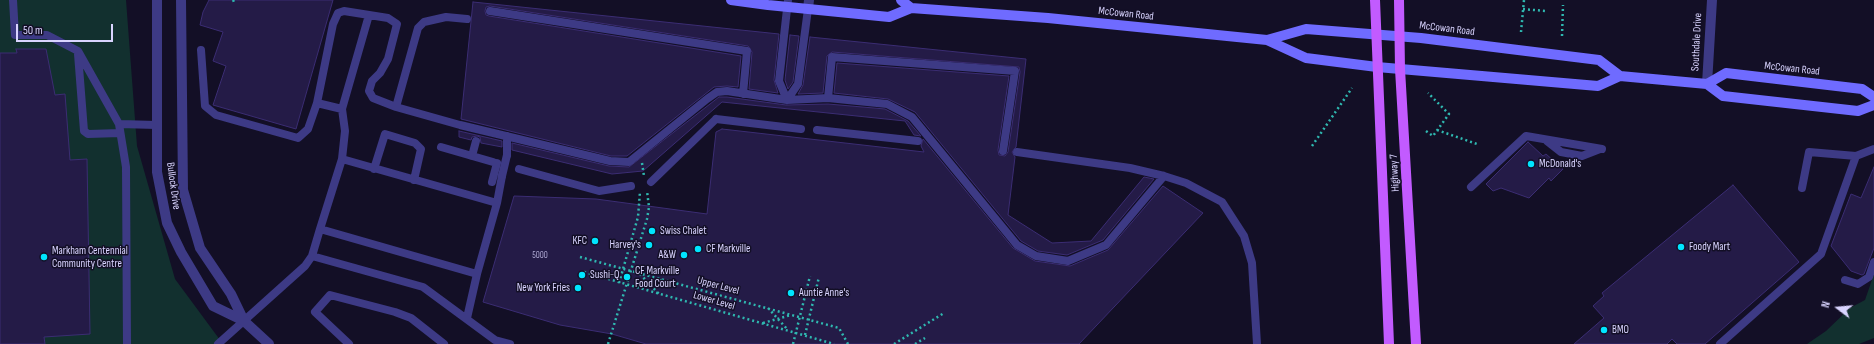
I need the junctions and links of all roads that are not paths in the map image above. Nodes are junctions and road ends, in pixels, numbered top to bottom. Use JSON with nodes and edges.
{"nodes":[{"id":1,"x":13,"y":0,"type":"edge"},
{"id":2,"x":158,"y":0,"type":"edge"},
{"id":3,"x":181,"y":0,"type":"edge"},
{"id":4,"x":732,"y":0,"type":"edge"},
{"id":5,"x":901,"y":0,"type":"edge"},
{"id":6,"x":1375,"y":0,"type":"edge"},
{"id":7,"x":1399,"y":0,"type":"edge"},
{"id":8,"x":1712,"y":0,"type":"edge"},
{"id":9,"x":787,"y":4,"type":"edge"},
{"id":10,"x":808,"y":5,"type":"edge"},
{"id":11,"x":911,"y":8,"type":"junction"},
{"id":12,"x":490,"y":11,"type":"dead end"},
{"id":13,"x":369,"y":15,"type":"junction"},
{"id":14,"x":467,"y":19,"type":"dead end"},
{"id":15,"x":1376,"y":35,"type":"junction"},
{"id":16,"x":1400,"y":36,"type":"junction"},
{"id":17,"x":1267,"y":40,"type":"junction"},
{"id":18,"x":201,"y":50,"type":"dead end"},
{"id":19,"x":78,"y":51,"type":"junction"},
{"id":20,"x":1378,"y":67,"type":"junction"},
{"id":21,"x":1400,"y":69,"type":"junction"},
{"id":22,"x":1620,"y":76,"type":"junction"},
{"id":23,"x":1707,"y":84,"type":"junction"},
{"id":24,"x":743,"y":94,"type":"junction"},
{"id":25,"x":1874,"y":97,"type":"edge"},
{"id":26,"x":828,"y":98,"type":"junction"},
{"id":27,"x":787,"y":100,"type":"junction"},
{"id":28,"x":317,"y":103,"type":"junction"},
{"id":29,"x":1874,"y":105,"type":"edge"},
{"id":30,"x":396,"y":107,"type":"junction"},
{"id":31,"x":342,"y":109,"type":"junction"},
{"id":32,"x":119,"y":124,"type":"junction"},
{"id":33,"x":157,"y":125,"type":"junction"},
{"id":34,"x":801,"y":129,"type":"dead end"},
{"id":35,"x":817,"y":130,"type":"dead end"},
{"id":36,"x":120,"y":133,"type":"junction"},
{"id":37,"x":507,"y":136,"type":"junction"},
{"id":38,"x":476,"y":141,"type":"dead end"},
{"id":39,"x":918,"y":141,"type":"dead end"},
{"id":40,"x":440,"y":147,"type":"dead end"},
{"id":41,"x":1602,"y":148,"type":"dead end"},
{"id":42,"x":1874,"y":149,"type":"edge"},
{"id":43,"x":1003,"y":151,"type":"dead end"},
{"id":44,"x":1017,"y":152,"type":"dead end"},
{"id":45,"x":472,"y":156,"type":"junction"},
{"id":46,"x":1856,"y":156,"type":"junction"},
{"id":47,"x":342,"y":159,"type":"junction"},
{"id":48,"x":374,"y":169,"type":"junction"},
{"id":49,"x":519,"y":169,"type":"dead end"},
{"id":50,"x":1164,"y":176,"type":"junction"},
{"id":51,"x":414,"y":180,"type":"junction"},
{"id":52,"x":492,"y":182,"type":"dead end"},
{"id":53,"x":648,"y":184,"type":"road end"},
{"id":54,"x":631,"y":186,"type":"dead end"},
{"id":55,"x":1471,"y":187,"type":"dead end"},
{"id":56,"x":1802,"y":188,"type":"dead end"},
{"id":57,"x":497,"y":203,"type":"junction"},
{"id":58,"x":320,"y":229,"type":"junction"},
{"id":59,"x":312,"y":256,"type":"junction"},
{"id":60,"x":1874,"y":262,"type":"edge"},
{"id":61,"x":477,"y":274,"type":"junction"},
{"id":62,"x":1845,"y":280,"type":"dead end"},
{"id":63,"x":467,"y":318,"type":"junction"},
{"id":64,"x":244,"y":321,"type":"junction"},
{"id":65,"x":127,"y":344,"type":"edge"},
{"id":66,"x":218,"y":344,"type":"edge"},
{"id":67,"x":269,"y":344,"type":"edge"},
{"id":68,"x":349,"y":344,"type":"edge"},
{"id":69,"x":444,"y":344,"type":"edge"},
{"id":70,"x":510,"y":344,"type":"edge"},
{"id":71,"x":1257,"y":344,"type":"edge"},
{"id":72,"x":1388,"y":344,"type":"edge"},
{"id":73,"x":1416,"y":344,"type":"edge"},
{"id":74,"x":1720,"y":344,"type":"edge"}],
"edges":[{"from":1,"to":19,"type":"lane"},
{"from":2,"to":33,"type":"street","name":"Bullock Drive"},
{"from":3,"to":64,"type":"street","name":"Bullock Drive"},
{"from":4,"to":9,"type":"main road","name":"McCowan Road"},
{"from":5,"to":11,"type":"main road"},
{"from":6,"to":15,"type":"main road","name":"Highway 7"},
{"from":7,"to":16,"type":"main road","name":"Highway 7"},
{"from":8,"to":23,"type":"street","name":"Southdale Drive"},
{"from":9,"to":10,"type":"main road","name":"McCowan Road"},
{"from":9,"to":27,"type":"lane"},
{"from":10,"to":11,"type":"main road","name":"McCowan Road"},
{"from":10,"to":27,"type":"lane"},
{"from":11,"to":17,"type":"main road","name":"McCowan Road"},
{"from":12,"to":24,"type":"lane"},
{"from":13,"to":28,"type":"lane"},
{"from":13,"to":30,"type":"lane"},
{"from":13,"to":31,"type":"lane"},
{"from":14,"to":30,"type":"lane"},
{"from":15,"to":16,"type":"main road","name":"McCowan Road"},
{"from":15,"to":17,"type":"main road","name":"McCowan Road"},
{"from":15,"to":20,"type":"main road","name":"Highway 7"},
{"from":16,"to":21,"type":"main road","name":"Highway 7"},
{"from":16,"to":22,"type":"main road","name":"McCowan Road"},
{"from":17,"to":20,"type":"main road","name":"McCowan Road"},
{"from":18,"to":28,"type":"lane"},
{"from":19,"to":32,"type":"lane"},
{"from":19,"to":36,"type":"lane"},
{"from":20,"to":21,"type":"main road","name":"McCowan Road"},
{"from":20,"to":72,"type":"main road","name":"Highway 7"},
{"from":21,"to":22,"type":"main road","name":"McCowan Road"},
{"from":21,"to":73,"type":"main road","name":"Highway 7"},
{"from":22,"to":23,"type":"main road","name":"McCowan Road"},
{"from":23,"to":25,"type":"main road","name":"McCowan Road"},
{"from":23,"to":29,"type":"main road"},
{"from":24,"to":27,"type":"lane"},
{"from":24,"to":37,"type":"lane"},
{"from":26,"to":27,"type":"lane"},
{"from":26,"to":43,"type":"lane"},
{"from":26,"to":50,"type":"lane"},
{"from":28,"to":31,"type":"lane"},
{"from":30,"to":37,"type":"lane"},
{"from":31,"to":47,"type":"lane"},
{"from":32,"to":33,"type":"lane"},
{"from":32,"to":36,"type":"lane"},
{"from":33,"to":64,"type":"street","name":"Bullock Drive"},
{"from":34,"to":53,"type":"lane"},
{"from":35,"to":39,"type":"lane"},
{"from":36,"to":65,"type":"lane"},
{"from":37,"to":57,"type":"lane","bridge":true},
{"from":38,"to":45,"type":"lane"},
{"from":40,"to":45,"type":"lane"},
{"from":41,"to":55,"type":"lane"},
{"from":42,"to":46,"type":"lane"},
{"from":44,"to":50,"type":"lane"},
{"from":45,"to":52,"type":"lane"},
{"from":46,"to":56,"type":"lane"},
{"from":46,"to":74,"type":"lane"},
{"from":47,"to":48,"type":"lane"},
{"from":47,"to":58,"type":"lane"},
{"from":48,"to":51,"type":"lane"},
{"from":48,"to":51,"type":"lane"},
{"from":49,"to":54,"type":"lane"},
{"from":50,"to":71,"type":"lane"},
{"from":51,"to":57,"type":"lane"},
{"from":57,"to":61,"type":"lane"},
{"from":58,"to":59,"type":"lane"},
{"from":58,"to":61,"type":"lane"},
{"from":59,"to":63,"type":"lane"},
{"from":59,"to":64,"type":"lane"},
{"from":60,"to":62,"type":"lane"},
{"from":61,"to":63,"type":"lane"},
{"from":63,"to":70,"type":"lane"},
{"from":64,"to":66,"type":"lane"},
{"from":64,"to":67,"type":"street","name":"Bullock Drive"},
{"from":68,"to":69,"type":"lane"}]}
